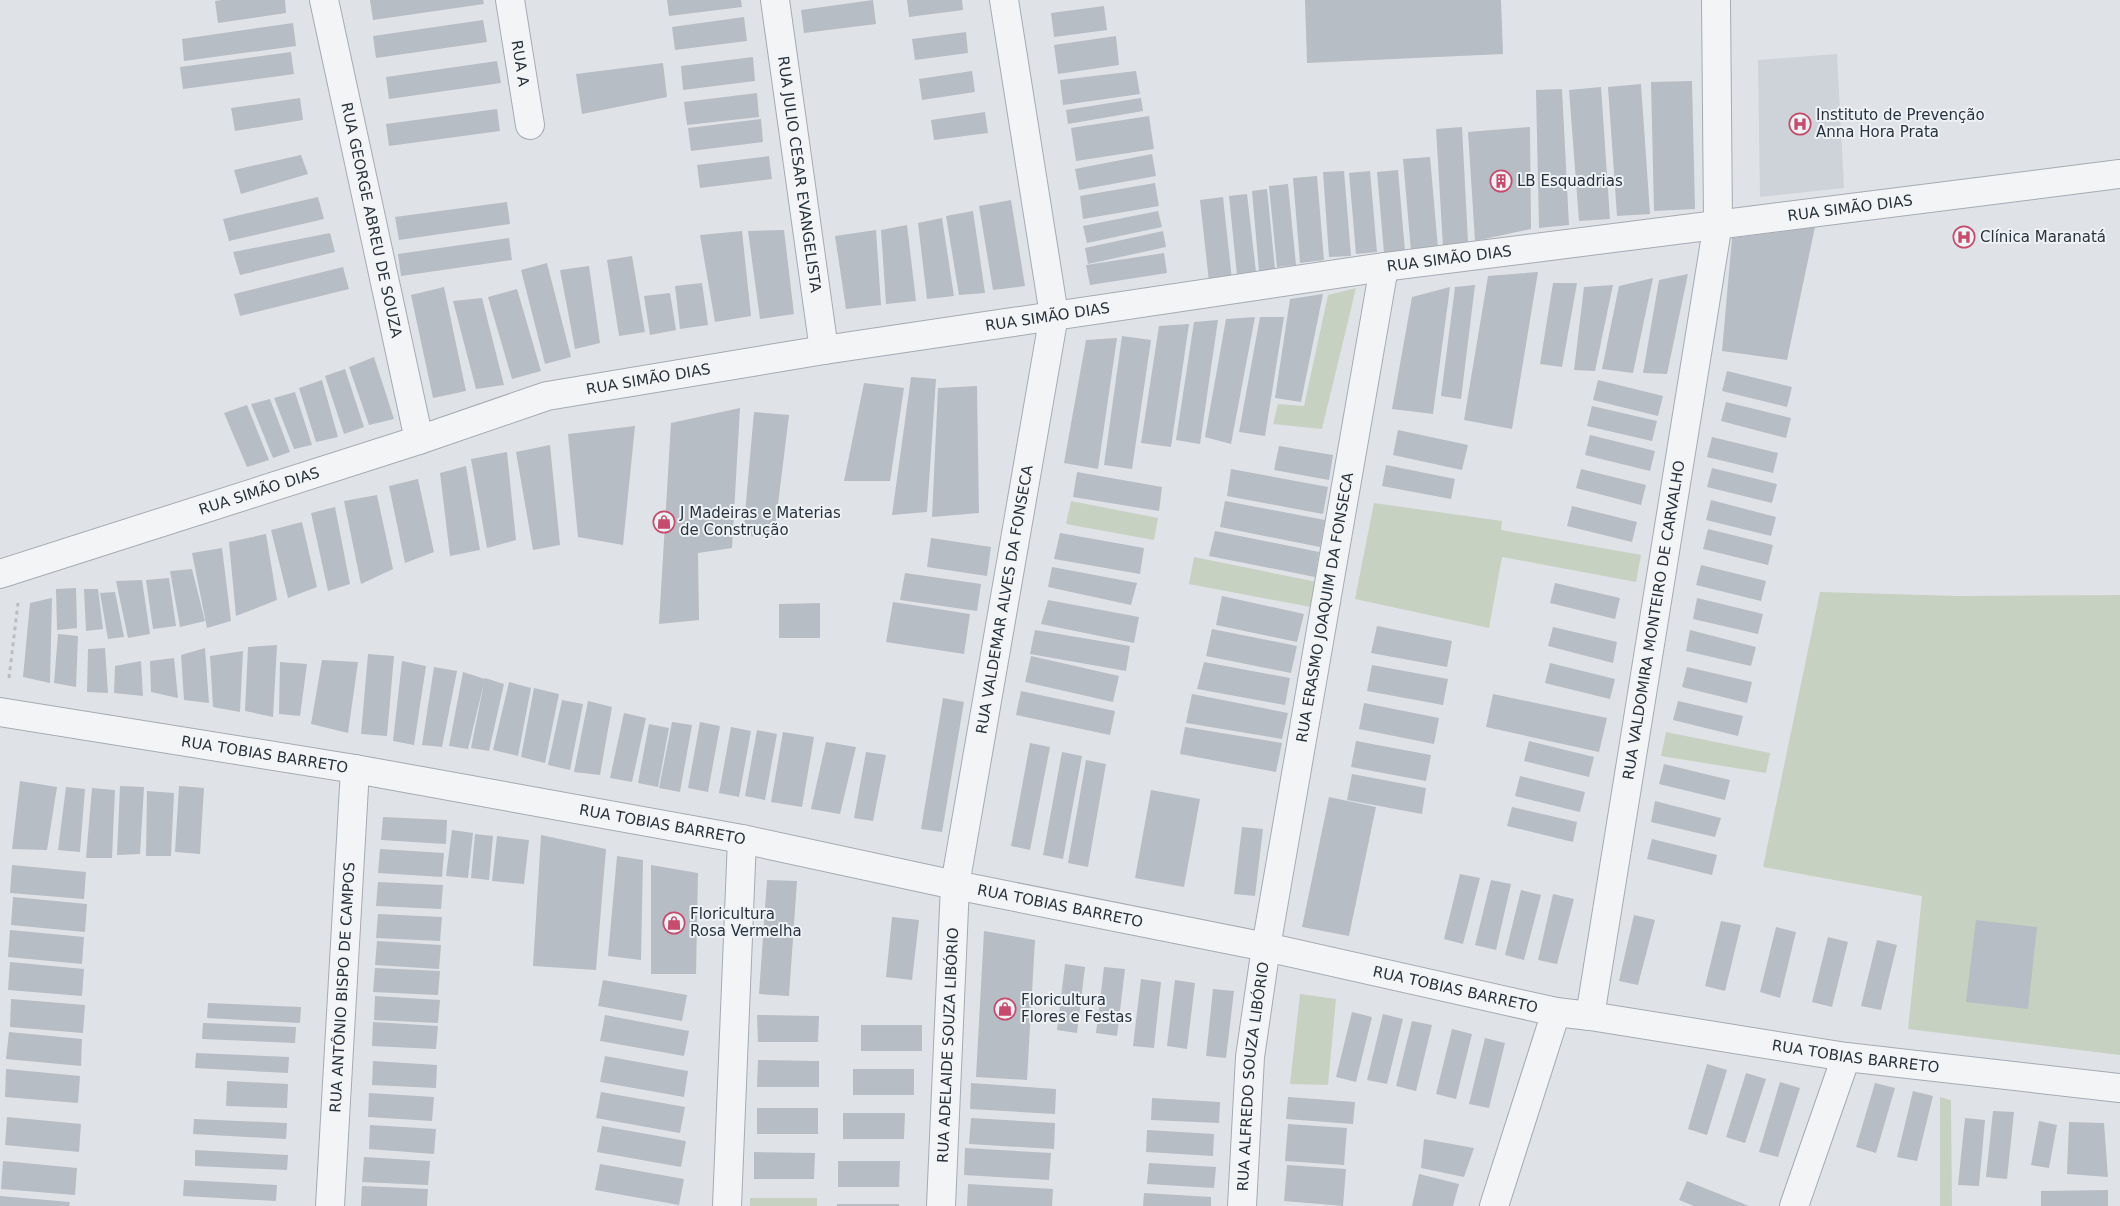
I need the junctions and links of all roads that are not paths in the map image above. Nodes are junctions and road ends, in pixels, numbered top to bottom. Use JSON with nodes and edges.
{"nodes":[{"id":1,"x":324,"y":0,"type":"edge"},
{"id":2,"x":510,"y":0,"type":"edge"},
{"id":3,"x":775,"y":0,"type":"edge"},
{"id":4,"x":1004,"y":0,"type":"edge"},
{"id":5,"x":1716,"y":0,"type":"edge"},
{"id":6,"x":530,"y":125,"type":"dead end"},
{"id":7,"x":2120,"y":174,"type":"edge"},
{"id":8,"x":1718,"y":224,"type":"junction"},
{"id":9,"x":1384,"y":267,"type":"junction"},
{"id":10,"x":1054,"y":315,"type":"junction"},
{"id":11,"x":824,"y":350,"type":"junction"},
{"id":12,"x":419,"y":440,"type":"junction"},
{"id":13,"x":0,"y":574,"type":"edge"},
{"id":14,"x":0,"y":712,"type":"edge"},
{"id":15,"x":355,"y":769,"type":"junction"},
{"id":16,"x":742,"y":839,"type":"junction"},
{"id":17,"x":955,"y":885,"type":"junction"},
{"id":18,"x":1266,"y":947,"type":"junction"},
{"id":19,"x":1556,"y":1012,"type":"junction"},
{"id":20,"x":1590,"y":1016,"type":"junction"},
{"id":21,"x":1846,"y":1057,"type":"junction"},
{"id":22,"x":2120,"y":1088,"type":"edge"},
{"id":23,"x":330,"y":1206,"type":"edge"},
{"id":24,"x":727,"y":1206,"type":"edge"},
{"id":25,"x":942,"y":1206,"type":"edge"},
{"id":26,"x":1242,"y":1206,"type":"edge"},
{"id":27,"x":1494,"y":1206,"type":"edge"},
{"id":28,"x":1794,"y":1206,"type":"edge"}],
"edges":[{"from":1,"to":12,"type":"street","name":"RUA GEORGE ABREU DE SOUZA"},
{"from":2,"to":6,"type":"street","name":"RUA A"},
{"from":3,"to":11,"type":"street","name":"RUA JULIO CESAR EVANGELISTA"},
{"from":4,"to":10,"type":"street","name":"RUA VALDEMAR ALVES DA FONSECA"},
{"from":5,"to":8,"type":"street","name":"RUA VALDOMIRA MONTEIRO DE CARVALHO"},
{"from":7,"to":8,"type":"street","name":"RUA SIMÃO DIAS"},
{"from":8,"to":9,"type":"street","name":"RUA SIMÃO DIAS"},
{"from":8,"to":20,"type":"street","name":"RUA VALDOMIRA MONTEIRO DE CARVALHO"},
{"from":9,"to":10,"type":"street","name":"RUA SIMÃO DIAS"},
{"from":9,"to":18,"type":"street","name":"RUA ERASMO JOAQUIM DA FONSECA"},
{"from":10,"to":11,"type":"street","name":"RUA SIMÃO DIAS"},
{"from":10,"to":17,"type":"street","name":"RUA VALDEMAR ALVES DA FONSECA"},
{"from":11,"to":12,"type":"street","name":"RUA SIMÃO DIAS"},
{"from":12,"to":13,"type":"street","name":"RUA SIMÃO DIAS"},
{"from":14,"to":15,"type":"street","name":"RUA TOBIAS BARRETO"},
{"from":15,"to":16,"type":"street","name":"RUA TOBIAS BARRETO"},
{"from":15,"to":23,"type":"street","name":"RUA ANTÔNIO BISPO DE CAMPOS"},
{"from":16,"to":17,"type":"street","name":"RUA TOBIAS BARRETO"},
{"from":16,"to":24,"type":"street"},
{"from":17,"to":18,"type":"street","name":"RUA TOBIAS BARRETO"},
{"from":17,"to":25,"type":"street","name":"RUA ADELAIDE SOUZA LIBÓRIO"},
{"from":18,"to":19,"type":"street","name":"RUA TOBIAS BARRETO"},
{"from":18,"to":26,"type":"street","name":"RUA ALFREDO SOUZA LIBÓRIO"},
{"from":19,"to":20,"type":"street","name":"RUA TOBIAS BARRETO"},
{"from":19,"to":27,"type":"street"},
{"from":20,"to":21,"type":"street","name":"RUA TOBIAS BARRETO"},
{"from":21,"to":22,"type":"street","name":"RUA TOBIAS BARRETO"},
{"from":21,"to":28,"type":"street"}]}
